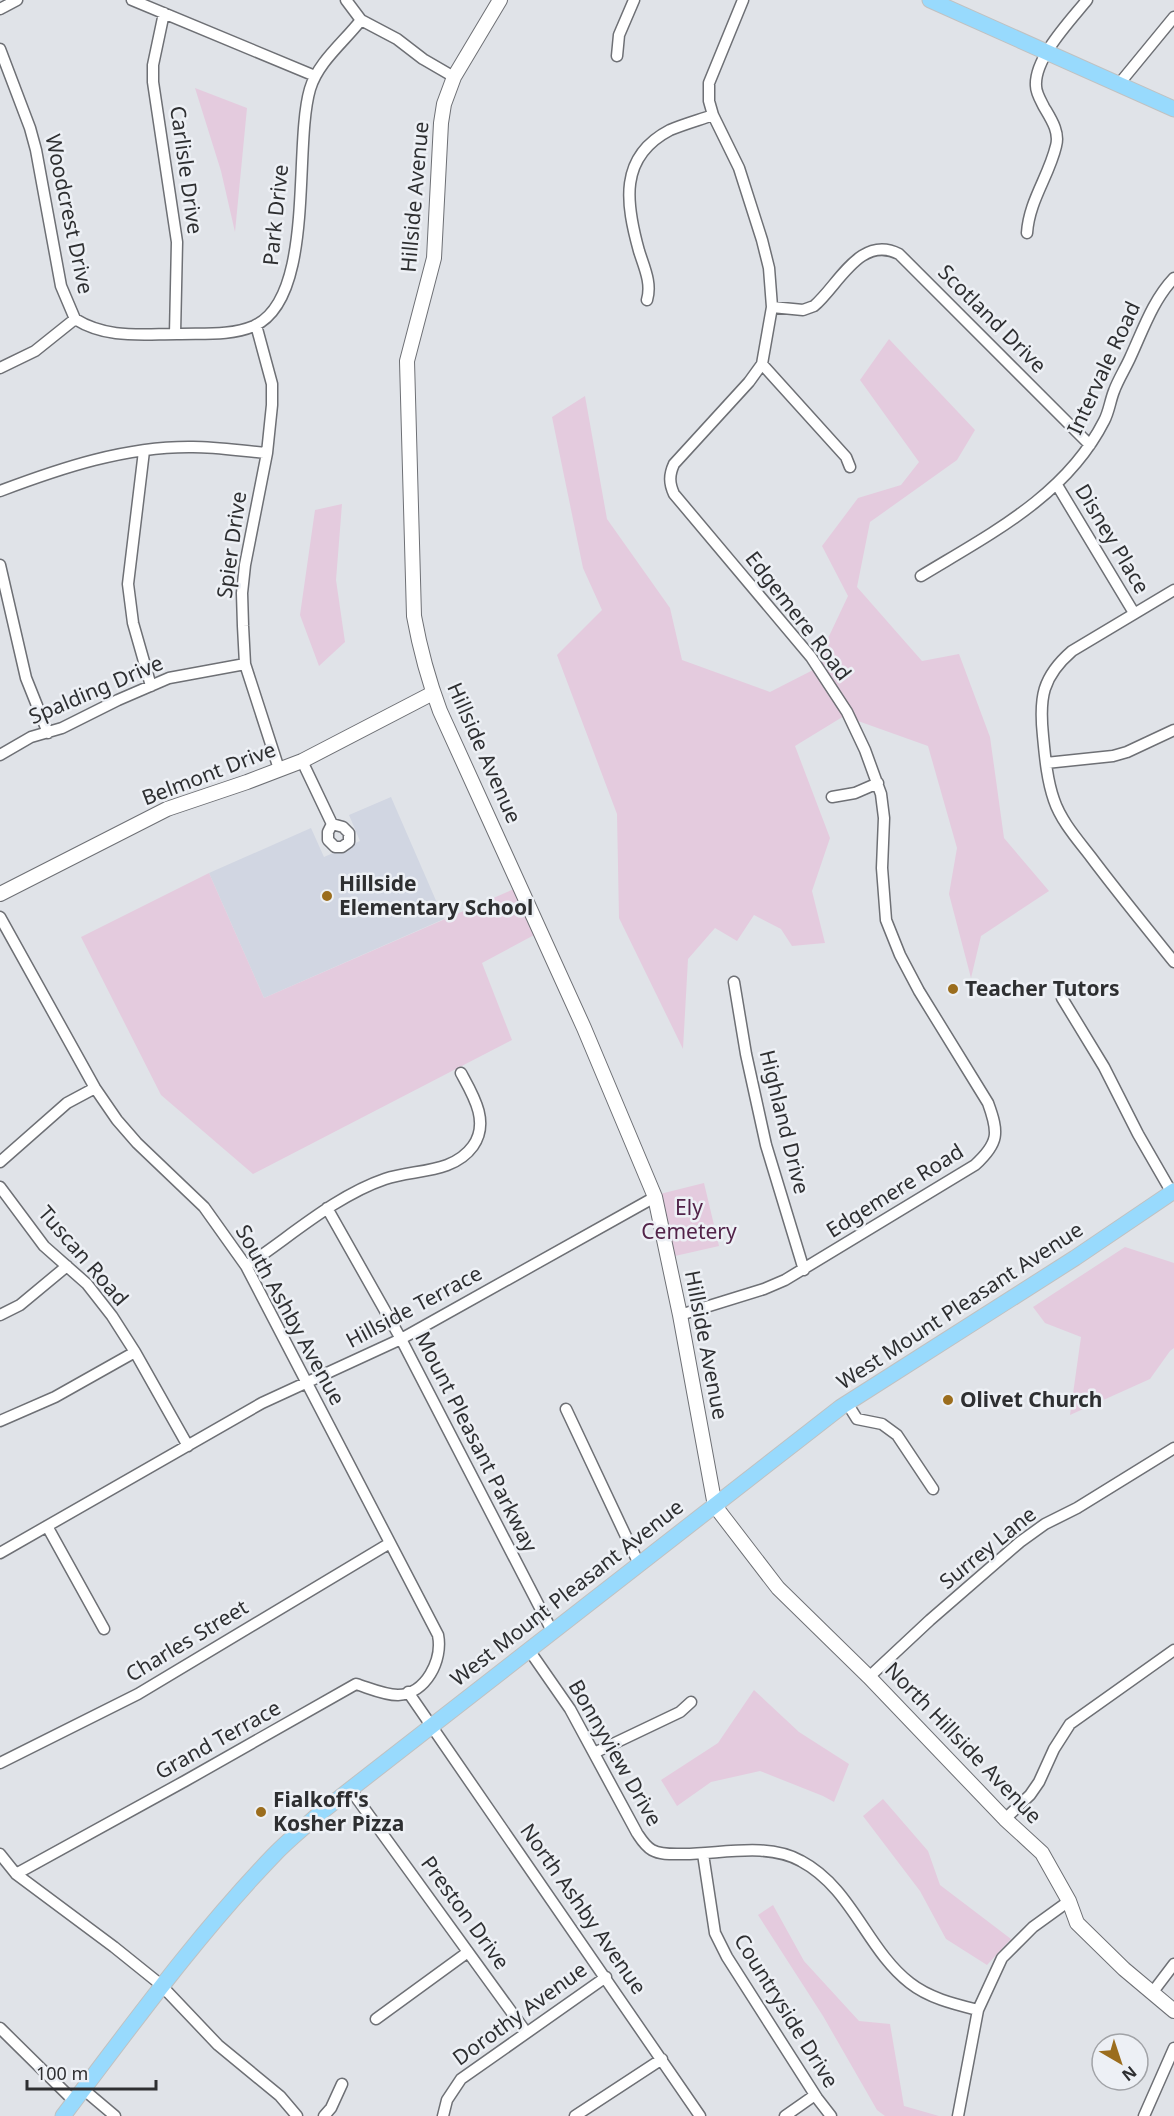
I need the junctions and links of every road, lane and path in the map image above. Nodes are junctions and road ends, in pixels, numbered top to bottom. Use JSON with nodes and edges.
{"nodes":[{"id":1,"x":17,"y":0,"type":"edge"},
{"id":2,"x":132,"y":0,"type":"edge"},
{"id":3,"x":346,"y":0,"type":"edge"},
{"id":4,"x":500,"y":0,"type":"edge"},
{"id":5,"x":634,"y":0,"type":"edge"},
{"id":6,"x":930,"y":0,"type":"edge"},
{"id":7,"x":1087,"y":0,"type":"edge"},
{"id":8,"x":738,"y":1,"type":"edge"},
{"id":9,"x":0,"y":9,"type":"edge"},
{"id":10,"x":164,"y":13,"type":"junction"},
{"id":11,"x":1174,"y":17,"type":"edge"},
{"id":12,"x":362,"y":20,"type":"junction"},
{"id":13,"x":0,"y":49,"type":"edge"},
{"id":14,"x":1046,"y":52,"type":"junction"},
{"id":15,"x":617,"y":56,"type":"dead end"},
{"id":16,"x":315,"y":76,"type":"junction"},
{"id":17,"x":454,"y":77,"type":"junction"},
{"id":18,"x":1119,"y":84,"type":"junction"},
{"id":19,"x":1174,"y":109,"type":"edge"},
{"id":20,"x":714,"y":115,"type":"junction"},
{"id":21,"x":1027,"y":233,"type":"dead end"},
{"id":22,"x":1174,"y":278,"type":"edge"},
{"id":23,"x":647,"y":300,"type":"dead end"},
{"id":24,"x":772,"y":307,"type":"junction"},
{"id":25,"x":75,"y":319,"type":"junction"},
{"id":26,"x":256,"y":325,"type":"junction"},
{"id":27,"x":175,"y":334,"type":"junction"},
{"id":28,"x":762,"y":363,"type":"junction"},
{"id":29,"x":0,"y":368,"type":"edge"},
{"id":30,"x":1090,"y":445,"type":"junction"},
{"id":31,"x":144,"y":451,"type":"junction"},
{"id":32,"x":267,"y":453,"type":"junction"},
{"id":33,"x":850,"y":467,"type":"dead end"},
{"id":34,"x":1057,"y":485,"type":"junction"},
{"id":35,"x":0,"y":491,"type":"edge"},
{"id":36,"x":0,"y":565,"type":"edge"},
{"id":37,"x":921,"y":576,"type":"dead end"},
{"id":38,"x":1174,"y":590,"type":"edge"},
{"id":39,"x":1134,"y":613,"type":"junction"},
{"id":40,"x":245,"y":664,"type":"junction"},
{"id":41,"x":151,"y":686,"type":"junction"},
{"id":42,"x":433,"y":693,"type":"junction"},
{"id":43,"x":1174,"y":732,"type":"edge"},
{"id":44,"x":48,"y":733,"type":"junction"},
{"id":45,"x":0,"y":755,"type":"edge"},
{"id":46,"x":302,"y":761,"type":"junction"},
{"id":47,"x":1046,"y":763,"type":"junction"},
{"id":48,"x":279,"y":769,"type":"junction"},
{"id":49,"x":878,"y":783,"type":"junction"},
{"id":50,"x":832,"y":797,"type":"dead end"},
{"id":51,"x":333,"y":824,"type":"dead end"},
{"id":52,"x":0,"y":894,"type":"edge"},
{"id":53,"x":0,"y":917,"type":"edge"},
{"id":54,"x":1174,"y":962,"type":"edge"},
{"id":55,"x":734,"y":982,"type":"dead end"},
{"id":56,"x":1062,"y":998,"type":"dead end"},
{"id":57,"x":461,"y":1074,"type":"dead end"},
{"id":58,"x":95,"y":1088,"type":"junction"},
{"id":59,"x":0,"y":1162,"type":"edge"},
{"id":60,"x":0,"y":1187,"type":"edge"},
{"id":61,"x":1173,"y":1192,"type":"edge"},
{"id":62,"x":655,"y":1197,"type":"junction"},
{"id":63,"x":327,"y":1208,"type":"junction"},
{"id":64,"x":67,"y":1266,"type":"junction"},
{"id":65,"x":246,"y":1266,"type":"junction"},
{"id":66,"x":804,"y":1270,"type":"junction"},
{"id":67,"x":680,"y":1315,"type":"junction"},
{"id":68,"x":0,"y":1316,"type":"edge"},
{"id":69,"x":401,"y":1339,"type":"junction"},
{"id":70,"x":135,"y":1352,"type":"junction"},
{"id":71,"x":306,"y":1383,"type":"junction"},
{"id":72,"x":847,"y":1403,"type":"junction"},
{"id":73,"x":567,"y":1409,"type":"dead end"},
{"id":74,"x":0,"y":1421,"type":"edge"},
{"id":75,"x":188,"y":1446,"type":"junction"},
{"id":76,"x":1174,"y":1448,"type":"edge"},
{"id":77,"x":933,"y":1489,"type":"dead end"},
{"id":78,"x":715,"y":1506,"type":"junction"},
{"id":79,"x":47,"y":1526,"type":"junction"},
{"id":80,"x":390,"y":1543,"type":"junction"},
{"id":81,"x":0,"y":1553,"type":"edge"},
{"id":82,"x":639,"y":1564,"type":"junction"},
{"id":83,"x":104,"y":1629,"type":"dead end"},
{"id":84,"x":552,"y":1631,"type":"junction"},
{"id":85,"x":529,"y":1650,"type":"junction"},
{"id":86,"x":1174,"y":1650,"type":"edge"},
{"id":87,"x":869,"y":1677,"type":"junction"},
{"id":88,"x":408,"y":1692,"type":"junction"},
{"id":89,"x":691,"y":1702,"type":"dead end"},
{"id":90,"x":432,"y":1724,"type":"junction"},
{"id":91,"x":594,"y":1753,"type":"junction"},
{"id":92,"x":0,"y":1763,"type":"edge"},
{"id":93,"x":350,"y":1789,"type":"junction"},
{"id":94,"x":1005,"y":1819,"type":"junction"},
{"id":95,"x":0,"y":1854,"type":"edge"},
{"id":96,"x":703,"y":1854,"type":"junction"},
{"id":97,"x":16,"y":1874,"type":"junction"},
{"id":98,"x":1069,"y":1901,"type":"junction"},
{"id":99,"x":468,"y":1952,"type":"junction"},
{"id":100,"x":1174,"y":1964,"type":"edge"},
{"id":101,"x":606,"y":1977,"type":"junction"},
{"id":102,"x":162,"y":1987,"type":"junction"},
{"id":103,"x":1152,"y":1993,"type":"junction"},
{"id":104,"x":978,"y":2010,"type":"junction"},
{"id":105,"x":1174,"y":2011,"type":"edge"},
{"id":106,"x":376,"y":2019,"type":"dead end"},
{"id":107,"x":0,"y":2028,"type":"edge"},
{"id":108,"x":526,"y":2032,"type":"junction"},
{"id":109,"x":1174,"y":2048,"type":"edge"},
{"id":110,"x":662,"y":2059,"type":"junction"},
{"id":111,"x":342,"y":2084,"type":"dead end"},
{"id":112,"x":815,"y":2094,"type":"junction"},
{"id":113,"x":79,"y":2095,"type":"junction"},
{"id":114,"x":63,"y":2116,"type":"edge"},
{"id":115,"x":115,"y":2116,"type":"edge"},
{"id":116,"x":297,"y":2116,"type":"edge"},
{"id":117,"x":324,"y":2116,"type":"edge"},
{"id":118,"x":443,"y":2116,"type":"edge"},
{"id":119,"x":575,"y":2116,"type":"edge"},
{"id":120,"x":700,"y":2116,"type":"edge"},
{"id":121,"x":785,"y":2116,"type":"edge"},
{"id":122,"x":831,"y":2116,"type":"edge"},
{"id":123,"x":958,"y":2116,"type":"edge"},
{"id":124,"x":1144,"y":2116,"type":"edge"}],
"edges":[{"from":1,"to":9,"type":"street"},
{"from":2,"to":10,"type":"street"},
{"from":3,"to":12,"type":"street"},
{"from":4,"to":17,"type":"street","name":"Hillside Avenue"},
{"from":5,"to":15,"type":"street"},
{"from":6,"to":14,"type":"main road"},
{"from":7,"to":14,"type":"street"},
{"from":8,"to":20,"type":"street","name":"Edgemere Road"},
{"from":10,"to":16,"type":"street"},
{"from":10,"to":27,"type":"street","name":"Carlisle Drive"},
{"from":11,"to":18,"type":"street"},
{"from":12,"to":16,"type":"street","name":"Park Drive"},
{"from":12,"to":17,"type":"street"},
{"from":13,"to":25,"type":"street","name":"Woodcrest Drive"},
{"from":14,"to":18,"type":"main road"},
{"from":14,"to":21,"type":"street"},
{"from":16,"to":26,"type":"street","name":"Park Drive"},
{"from":17,"to":42,"type":"street","name":"Hillside Avenue"},
{"from":18,"to":19,"type":"main road"},
{"from":20,"to":23,"type":"street"},
{"from":20,"to":24,"type":"street","name":"Edgemere Road"},
{"from":22,"to":30,"type":"street","name":"Intervale Road"},
{"from":24,"to":28,"type":"street","name":"Edgemere Road"},
{"from":24,"to":30,"type":"street","name":"Scotland Drive"},
{"from":25,"to":27,"type":"street"},
{"from":25,"to":29,"type":"street"},
{"from":26,"to":27,"type":"street"},
{"from":26,"to":32,"type":"street","name":"Spier Drive"},
{"from":28,"to":33,"type":"street"},
{"from":28,"to":49,"type":"street","name":"Edgemere Road"},
{"from":30,"to":34,"type":"street","name":"Intervale Road"},
{"from":31,"to":32,"type":"street"},
{"from":31,"to":35,"type":"street"},
{"from":31,"to":41,"type":"street"},
{"from":32,"to":40,"type":"street","name":"Spier Drive"},
{"from":34,"to":37,"type":"street","name":"Intervale Road"},
{"from":34,"to":39,"type":"street","name":"Disney Place"},
{"from":36,"to":44,"type":"street"},
{"from":38,"to":39,"type":"street"},
{"from":39,"to":47,"type":"street"},
{"from":40,"to":41,"type":"street","name":"Spalding Drive"},
{"from":40,"to":48,"type":"street","name":"Spier Drive"},
{"from":41,"to":44,"type":"street","name":"Spalding Drive"},
{"from":42,"to":46,"type":"street","name":"Belmont Drive"},
{"from":42,"to":62,"type":"street","name":"Hillside Avenue"},
{"from":43,"to":47,"type":"street"},
{"from":44,"to":45,"type":"street","name":"Spalding Drive"},
{"from":46,"to":48,"type":"street","name":"Belmont Drive"},
{"from":46,"to":51,"type":"street"},
{"from":47,"to":54,"type":"street"},
{"from":48,"to":52,"type":"street","name":"Belmont Drive"},
{"from":49,"to":50,"type":"street"},
{"from":49,"to":66,"type":"street","name":"Edgemere Road"},
{"from":53,"to":58,"type":"street","name":"South Ashby Avenue"},
{"from":55,"to":66,"type":"street","name":"Highland Drive"},
{"from":56,"to":61,"type":"street"},
{"from":57,"to":63,"type":"street"},
{"from":58,"to":59,"type":"street"},
{"from":58,"to":65,"type":"street","name":"South Ashby Avenue"},
{"from":60,"to":64,"type":"street","name":"Tuscan Road"},
{"from":61,"to":72,"type":"main road","name":"West Mount Pleasant Avenue"},
{"from":62,"to":67,"type":"street","name":"Hillside Avenue"},
{"from":62,"to":69,"type":"street","name":"Hillside Terrace"},
{"from":63,"to":65,"type":"street"},
{"from":63,"to":69,"type":"street","name":"Mount Pleasant Parkway"},
{"from":64,"to":68,"type":"street"},
{"from":64,"to":70,"type":"street","name":"Tuscan Road"},
{"from":65,"to":71,"type":"street","name":"South Ashby Avenue"},
{"from":66,"to":67,"type":"street","name":"Edgemere Road"},
{"from":67,"to":78,"type":"street","name":"Hillside Avenue"},
{"from":69,"to":71,"type":"street","name":"Hillside Terrace"},
{"from":69,"to":84,"type":"street","name":"Mount Pleasant Parkway"},
{"from":70,"to":74,"type":"street"},
{"from":70,"to":75,"type":"street","name":"Tuscan Road"},
{"from":71,"to":75,"type":"street","name":"Hillside Terrace"},
{"from":71,"to":80,"type":"street","name":"South Ashby Avenue"},
{"from":72,"to":77,"type":"street"},
{"from":72,"to":78,"type":"main road","name":"West Mount Pleasant Avenue"},
{"from":73,"to":82,"type":"street"},
{"from":75,"to":79,"type":"street","name":"Hillside Terrace"},
{"from":76,"to":87,"type":"street","name":"Surrey Lane"},
{"from":78,"to":82,"type":"main road","name":"West Mount Pleasant Avenue"},
{"from":78,"to":87,"type":"street","name":"North Hillside Avenue"},
{"from":79,"to":81,"type":"street","name":"Hillside Terrace"},
{"from":79,"to":83,"type":"street"},
{"from":80,"to":88,"type":"street","name":"South Ashby Avenue"},
{"from":80,"to":92,"type":"street","name":"Charles Street"},
{"from":82,"to":84,"type":"main road","name":"West Mount Pleasant Avenue"},
{"from":84,"to":85,"type":"main road","name":"West Mount Pleasant Avenue"},
{"from":85,"to":90,"type":"main road","name":"West Mount Pleasant Avenue"},
{"from":85,"to":91,"type":"street","name":"Bonnyview Drive"},
{"from":86,"to":94,"type":"street"},
{"from":87,"to":94,"type":"street","name":"North Hillside Avenue"},
{"from":88,"to":90,"type":"street"},
{"from":88,"to":97,"type":"street","name":"Grand Terrace"},
{"from":89,"to":91,"type":"street"},
{"from":90,"to":93,"type":"main road","name":"West Mount Pleasant Avenue"},
{"from":90,"to":101,"type":"street","name":"North Ashby Avenue"},
{"from":91,"to":96,"type":"street","name":"Bonnyview Drive"},
{"from":93,"to":99,"type":"street","name":"Preston Drive"},
{"from":93,"to":102,"type":"main road","name":"West Mount Pleasant Avenue"},
{"from":94,"to":98,"type":"street","name":"North Hillside Avenue"},
{"from":95,"to":97,"type":"street"},
{"from":96,"to":104,"type":"street","name":"Bonnyview Drive"},
{"from":96,"to":112,"type":"street","name":"Countryside Drive"},
{"from":97,"to":102,"type":"street"},
{"from":98,"to":103,"type":"street","name":"North Hillside Avenue"},
{"from":98,"to":104,"type":"street"},
{"from":99,"to":106,"type":"street"},
{"from":99,"to":108,"type":"street","name":"Preston Drive"},
{"from":100,"to":103,"type":"street"},
{"from":101,"to":108,"type":"street","name":"Dorothy Avenue"},
{"from":101,"to":110,"type":"street","name":"North Ashby Avenue"},
{"from":102,"to":113,"type":"main road","name":"West Mount Pleasant Avenue"},
{"from":102,"to":116,"type":"street"},
{"from":103,"to":105,"type":"street","name":"North Hillside Avenue"},
{"from":104,"to":123,"type":"street"},
{"from":107,"to":113,"type":"street"},
{"from":108,"to":118,"type":"street","name":"Dorothy Avenue"},
{"from":109,"to":124,"type":"street"},
{"from":110,"to":119,"type":"street"},
{"from":110,"to":120,"type":"street","name":"North Ashby Avenue"},
{"from":111,"to":117,"type":"street"},
{"from":112,"to":121,"type":"street"},
{"from":112,"to":122,"type":"street","name":"Countryside Drive"},
{"from":113,"to":114,"type":"main road","name":"West Mount Pleasant Avenue"},
{"from":113,"to":115,"type":"street"}]}
